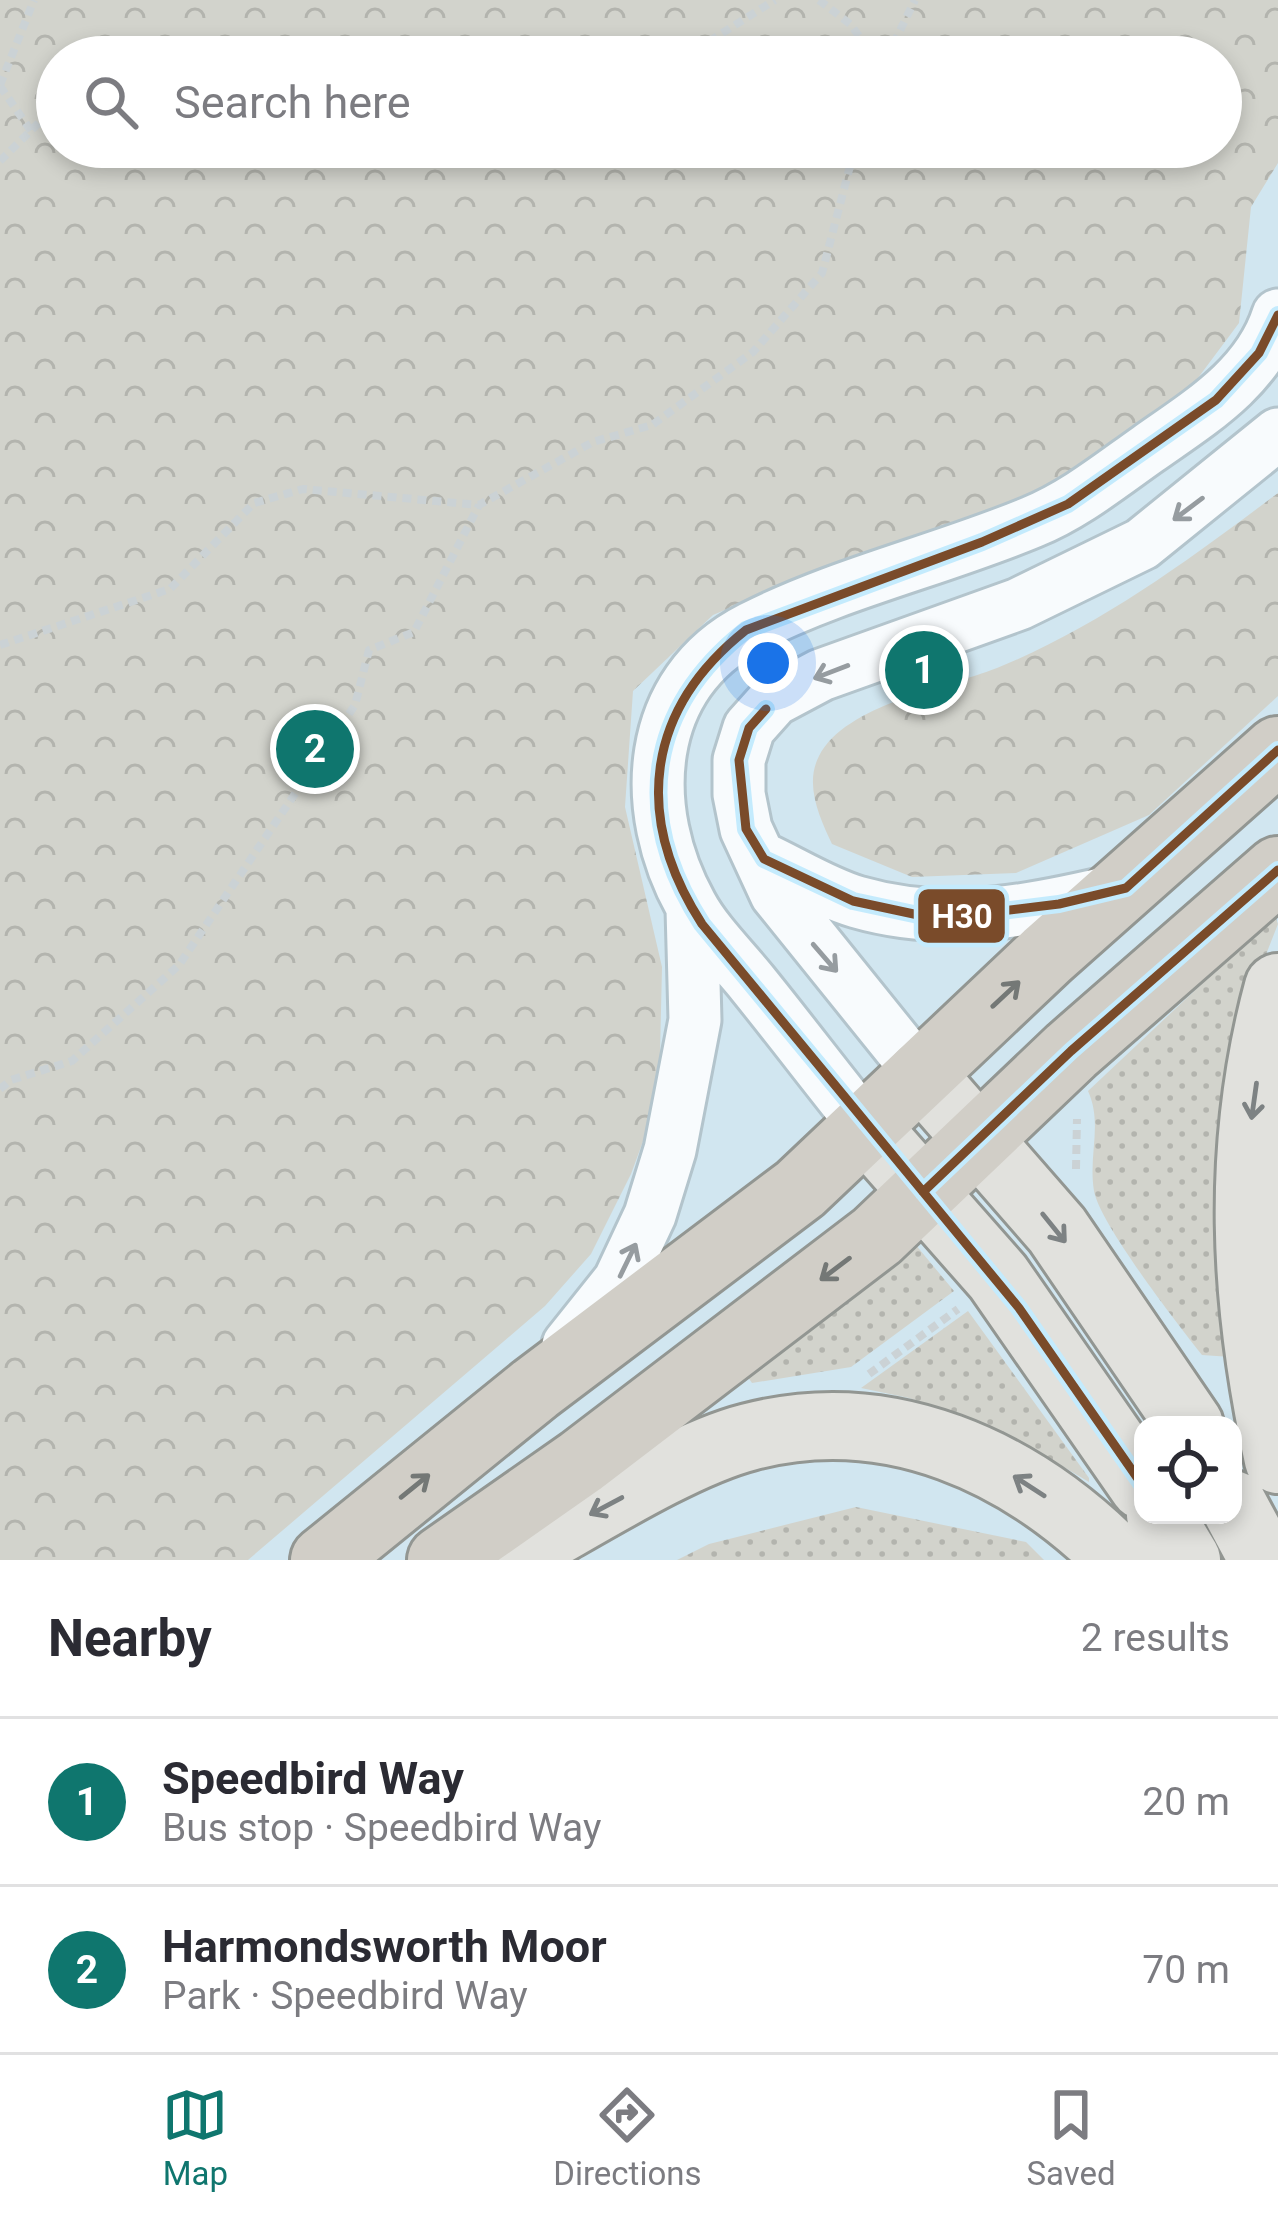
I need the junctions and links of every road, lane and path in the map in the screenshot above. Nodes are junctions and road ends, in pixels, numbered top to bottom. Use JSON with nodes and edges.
{"nodes":[{"id":1,"x":34,"y":0,"type":"edge"},
{"id":2,"x":775,"y":0,"type":"edge"},
{"id":3,"x":819,"y":0,"type":"edge"},
{"id":4,"x":915,"y":0,"type":"edge"},
{"id":5,"x":718,"y":36,"type":"edge"},
{"id":6,"x":859,"y":36,"type":"edge"},
{"id":7,"x":897,"y":36,"type":"edge"},
{"id":8,"x":0,"y":86,"type":"edge"},
{"id":9,"x":36,"y":126,"type":"edge"},
{"id":10,"x":31,"y":131,"type":"junction"},
{"id":11,"x":0,"y":161,"type":"edge"},
{"id":12,"x":850,"y":168,"type":"edge"},
{"id":13,"x":1278,"y":315,"type":"edge"},
{"id":14,"x":1278,"y":434,"type":"edge"},
{"id":15,"x":479,"y":506,"type":"junction"},
{"id":16,"x":0,"y":645,"type":"edge"},
{"id":17,"x":1278,"y":750,"type":"edge"},
{"id":18,"x":764,"y":860,"type":"junction"},
{"id":19,"x":1278,"y":870,"type":"edge"},
{"id":20,"x":1126,"y":888,"type":"junction"},
{"id":21,"x":692,"y":909,"type":"junction"},
{"id":22,"x":1278,"y":987,"type":"edge"},
{"id":23,"x":921,"y":1074,"type":"junction"},
{"id":24,"x":0,"y":1089,"type":"edge"},
{"id":25,"x":1072,"y":1109,"type":"dead end"},
{"id":26,"x":866,"y":1126,"type":"junction"},
{"id":27,"x":976,"y":1141,"type":"junction"},
{"id":28,"x":1075,"y":1173,"type":"dead end"},
{"id":29,"x":923,"y":1192,"type":"junction"},
{"id":30,"x":535,"y":1389,"type":"junction"},
{"id":31,"x":1184,"y":1416,"type":"edge"},
{"id":32,"x":1278,"y":1460,"type":"edge"},
{"id":33,"x":1134,"y":1473,"type":"edge"},
{"id":34,"x":1242,"y":1521,"type":"edge"},
{"id":35,"x":1165,"y":1524,"type":"edge"},
{"id":36,"x":324,"y":1560,"type":"edge"},
{"id":37,"x":441,"y":1560,"type":"edge"},
{"id":38,"x":505,"y":1560,"type":"edge"},
{"id":39,"x":1119,"y":1560,"type":"edge"},
{"id":40,"x":1187,"y":1560,"type":"edge"},
{"id":41,"x":1263,"y":1560,"type":"edge"}],
"edges":[{"from":1,"to":8,"type":"path"},
{"from":2,"to":5,"type":"path"},
{"from":3,"to":6,"type":"path"},
{"from":4,"to":7,"type":"path"},
{"from":8,"to":10,"type":"path"},
{"from":9,"to":10,"type":"path"},
{"from":10,"to":11,"type":"path"},
{"from":12,"to":15,"type":"path"},
{"from":13,"to":21,"type":"street"},
{"from":14,"to":18,"type":"street","one_way":true},
{"from":15,"to":16,"type":"path"},
{"from":15,"to":24,"type":"path"},
{"from":17,"to":20,"type":"highway"},
{"from":18,"to":20,"type":"street"},
{"from":18,"to":23,"type":"street","one_way":true},
{"from":19,"to":27,"type":"highway"},
{"from":23,"to":20,"type":"highway","one_way":true},
{"from":21,"to":26,"type":"street"},
{"from":30,"to":21,"type":"street","one_way":true},
{"from":22,"to":32,"type":"main road","one_way":true},
{"from":23,"to":26,"type":"highway"},
{"from":23,"to":27,"type":"main road"},
{"from":25,"to":28,"type":"path"},
{"from":26,"to":29,"type":"main road"},
{"from":26,"to":30,"type":"highway"},
{"from":27,"to":29,"type":"highway"},
{"from":27,"to":31,"type":"main road","one_way":true},
{"from":29,"to":33,"type":"main road"},
{"from":29,"to":37,"type":"highway","one_way":true},
{"from":36,"to":30,"type":"highway","one_way":true},
{"from":34,"to":41,"type":"main road"},
{"from":35,"to":40,"type":"main road"},
{"from":39,"to":38,"type":"main road","one_way":true}]}
